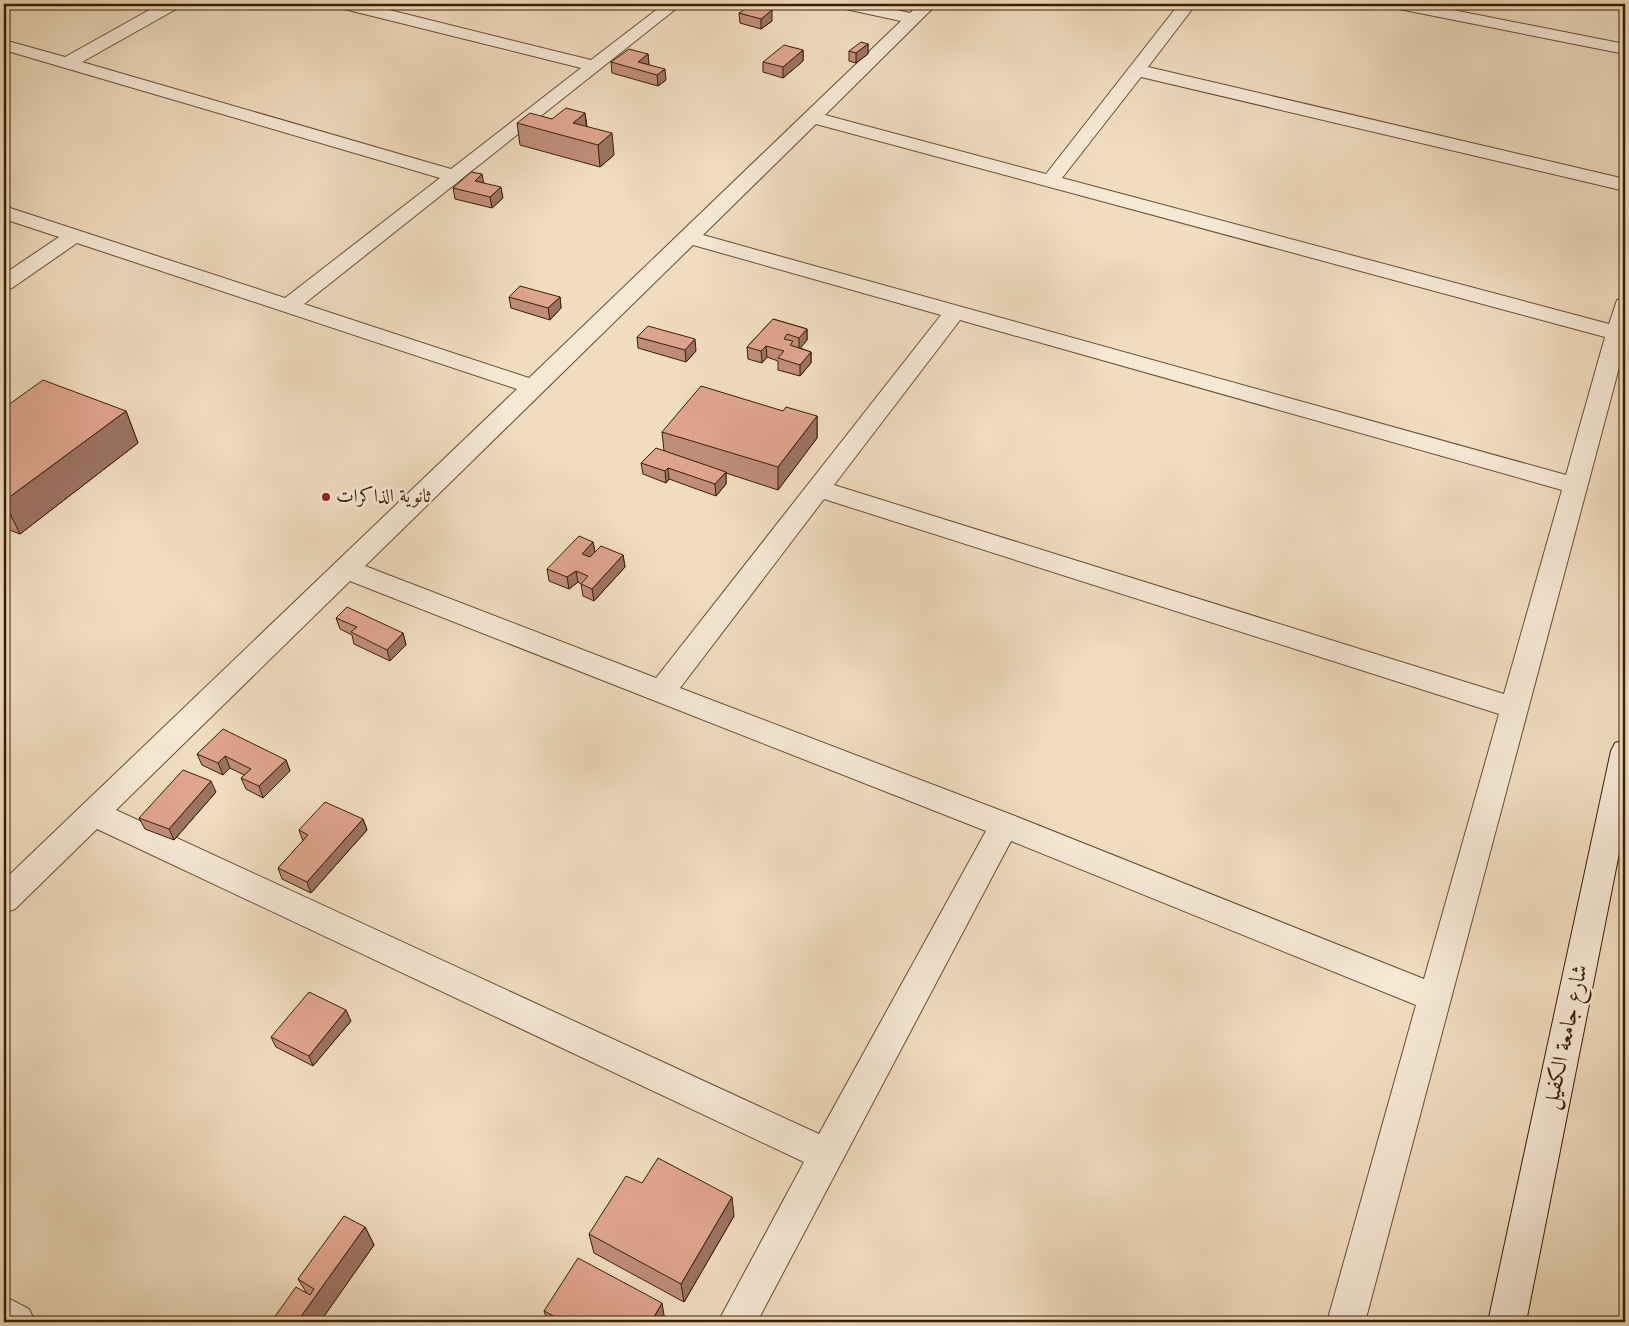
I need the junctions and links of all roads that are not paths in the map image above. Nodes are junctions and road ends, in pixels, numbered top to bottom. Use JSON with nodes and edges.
{"nodes":[{"id":1,"x":172,"y":4,"type":"edge"},
{"id":2,"x":346,"y":4,"type":"edge"},
{"id":3,"x":674,"y":4,"type":"edge"},
{"id":4,"x":847,"y":4,"type":"edge"},
{"id":5,"x":1188,"y":4,"type":"edge"},
{"id":6,"x":1399,"y":4,"type":"edge"},
{"id":7,"x":1474,"y":4,"type":"edge"},
{"id":8,"x":922,"y":11,"type":"edge"},
{"id":9,"x":1625,"y":35,"type":"edge"},
{"id":10,"x":4,"y":45,"type":"edge"},
{"id":11,"x":1625,"y":49,"type":"edge"},
{"id":12,"x":67,"y":63,"type":"junction"},
{"id":13,"x":594,"y":66,"type":"junction"},
{"id":14,"x":1136,"y":70,"type":"junction"},
{"id":15,"x":812,"y":117,"type":"junction"},
{"id":16,"x":455,"y":176,"type":"junction"},
{"id":17,"x":1050,"y":181,"type":"junction"},
{"id":18,"x":1625,"y":185,"type":"edge"},
{"id":19,"x":4,"y":212,"type":"edge"},
{"id":20,"x":75,"y":235,"type":"junction"},
{"id":21,"x":688,"y":237,"type":"junction"},
{"id":22,"x":4,"y":283,"type":"edge"},
{"id":23,"x":288,"y":306,"type":"junction"},
{"id":24,"x":955,"y":312,"type":"junction"},
{"id":25,"x":1621,"y":319,"type":"edge"},
{"id":26,"x":533,"y":387,"type":"junction"},
{"id":27,"x":1576,"y":486,"type":"junction"},
{"id":28,"x":819,"y":489,"type":"junction"},
{"id":29,"x":346,"y":569,"type":"junction"},
{"id":30,"x":661,"y":692,"type":"junction"},
{"id":31,"x":1515,"y":708,"type":"junction"},
{"id":32,"x":1625,"y":752,"type":"edge"},
{"id":33,"x":94,"y":813,"type":"junction"},
{"id":34,"x":1004,"y":825,"type":"junction"},
{"id":35,"x":4,"y":900,"type":"edge"},
{"id":36,"x":1435,"y":998,"type":"junction"},
{"id":37,"x":827,"y":1155,"type":"junction"},
{"id":38,"x":4,"y":1315,"type":"edge"},
{"id":39,"x":16,"y":1322,"type":"edge"},
{"id":40,"x":737,"y":1322,"type":"edge"},
{"id":41,"x":1346,"y":1322,"type":"edge"},
{"id":42,"x":1507,"y":1322,"type":"edge"}],
"edges":[{"from":1,"to":12,"type":"street"},
{"from":2,"to":13,"type":"street"},
{"from":3,"to":13,"type":"street"},
{"from":4,"to":8,"type":"street"},
{"from":5,"to":14,"type":"street"},
{"from":6,"to":11,"type":"street"},
{"from":7,"to":9,"type":"street"},
{"from":8,"to":15,"type":"street"},
{"from":10,"to":12,"type":"street"},
{"from":12,"to":16,"type":"street"},
{"from":13,"to":16,"type":"street"},
{"from":14,"to":17,"type":"street"},
{"from":14,"to":18,"type":"street"},
{"from":15,"to":17,"type":"street"},
{"from":15,"to":21,"type":"street"},
{"from":16,"to":23,"type":"street"},
{"from":17,"to":25,"type":"street"},
{"from":19,"to":20,"type":"street"},
{"from":20,"to":22,"type":"street"},
{"from":20,"to":23,"type":"street"},
{"from":21,"to":24,"type":"street"},
{"from":21,"to":26,"type":"street"},
{"from":23,"to":26,"type":"street"},
{"from":24,"to":27,"type":"street"},
{"from":24,"to":28,"type":"street"},
{"from":25,"to":27,"type":"street"},
{"from":26,"to":29,"type":"street"},
{"from":27,"to":31,"type":"street"},
{"from":28,"to":30,"type":"street"},
{"from":28,"to":31,"type":"street"},
{"from":29,"to":30,"type":"street"},
{"from":29,"to":33,"type":"street"},
{"from":30,"to":34,"type":"street"},
{"from":31,"to":36,"type":"street"},
{"from":32,"to":42,"type":"street","name":"شارع جامعة الكفيل"},
{"from":33,"to":35,"type":"street"},
{"from":33,"to":37,"type":"street"},
{"from":34,"to":36,"type":"street"},
{"from":34,"to":37,"type":"street"},
{"from":36,"to":41,"type":"street"},
{"from":37,"to":40,"type":"street"},
{"from":38,"to":39,"type":"street"}]}
